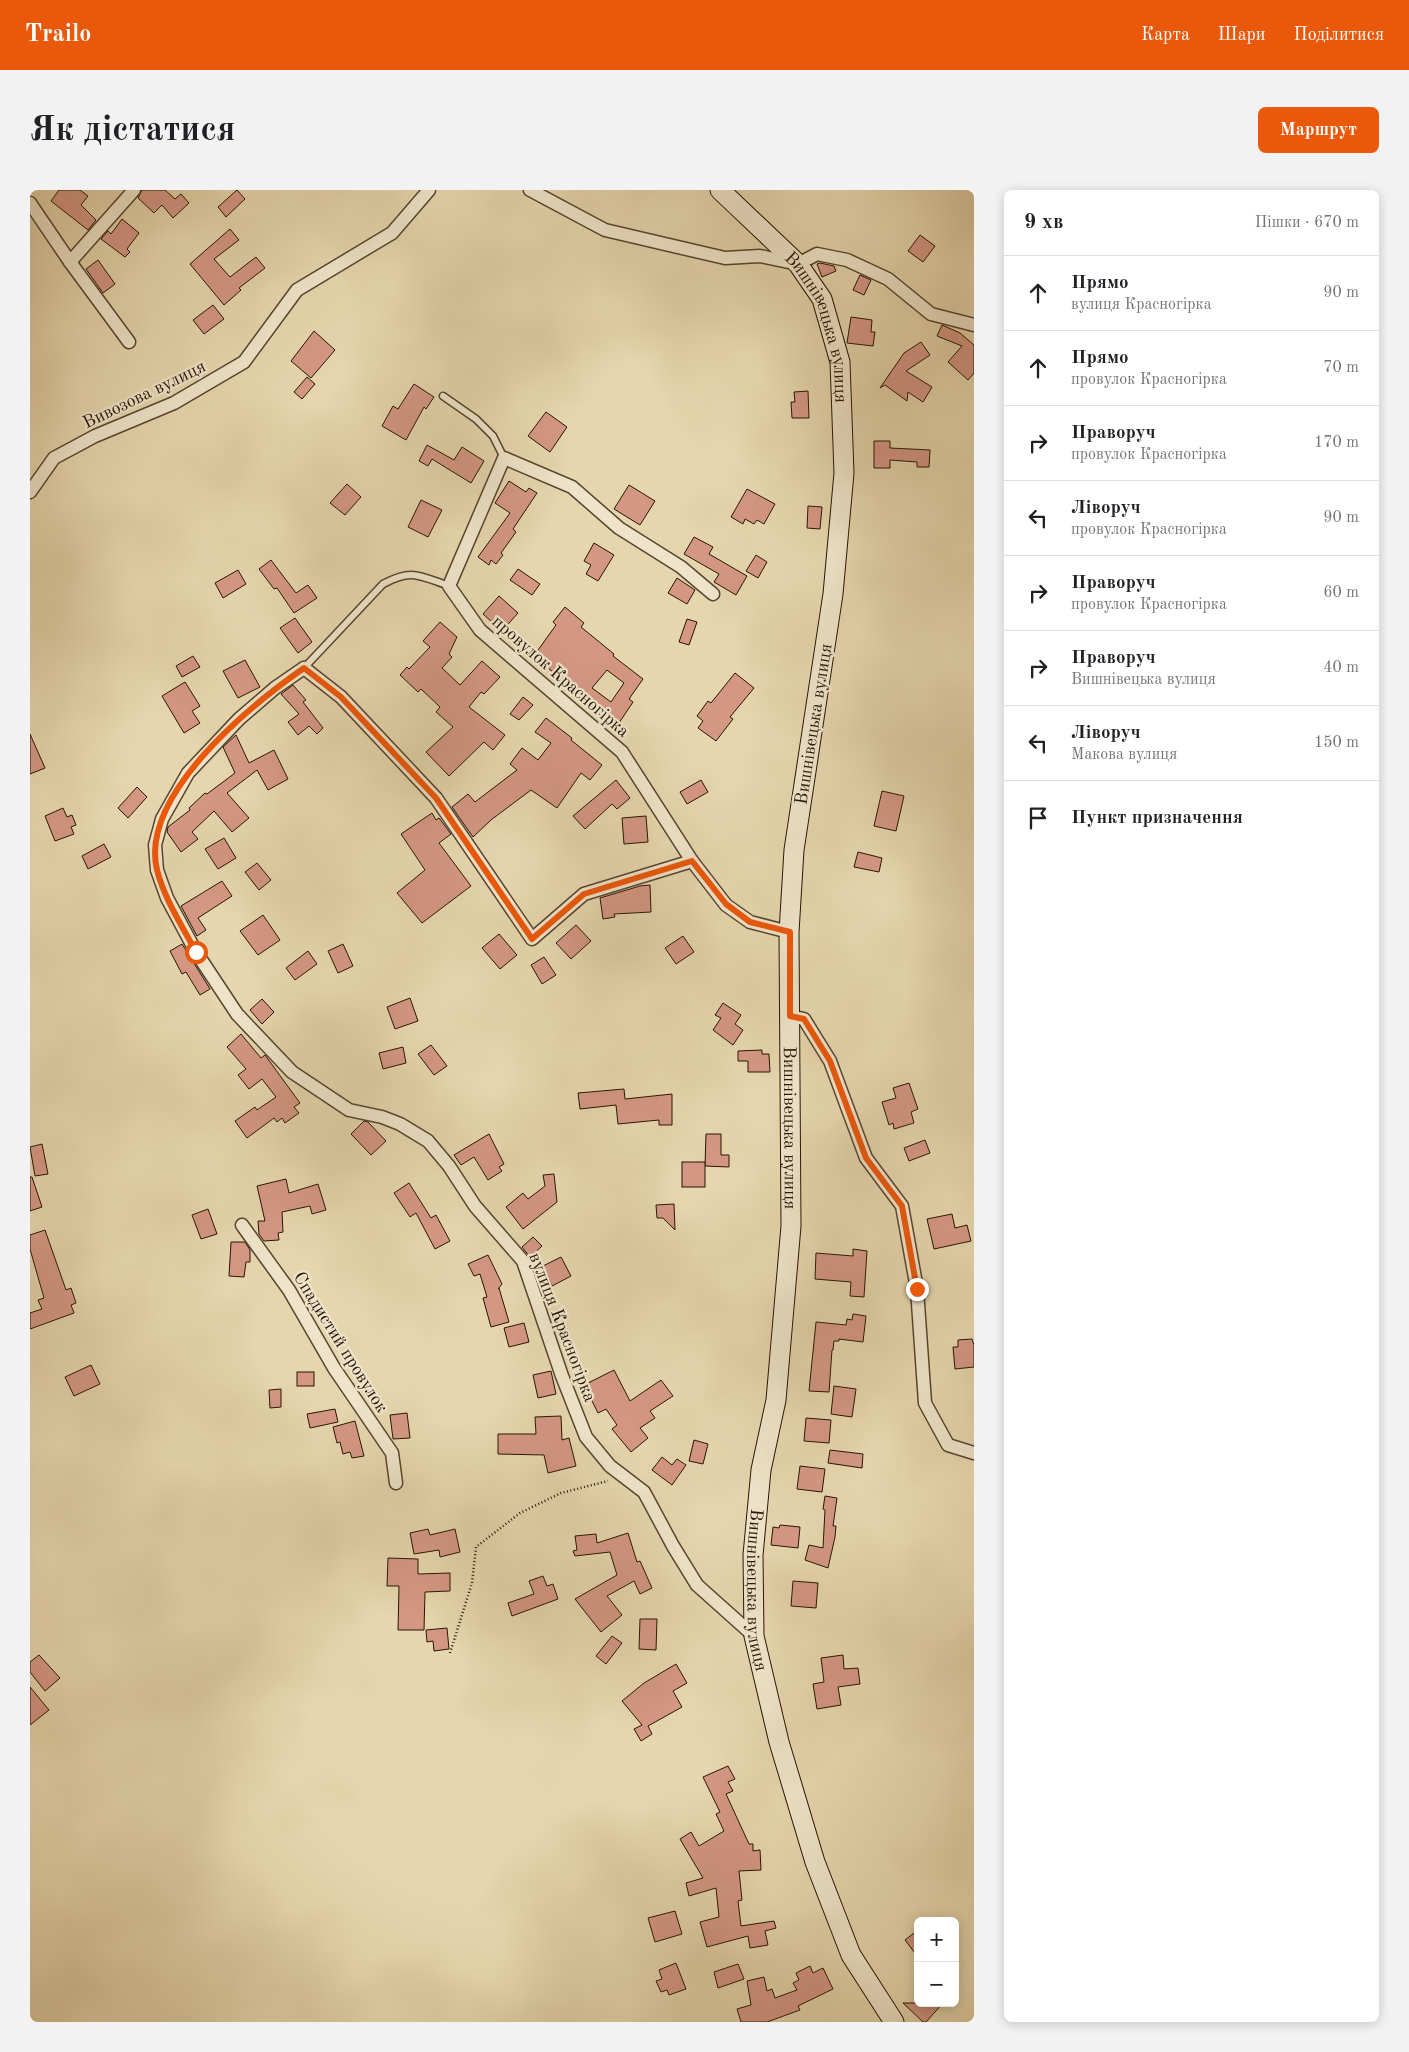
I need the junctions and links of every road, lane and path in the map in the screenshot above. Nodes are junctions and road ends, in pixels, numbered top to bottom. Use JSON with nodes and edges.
{"nodes":[{"id":1,"x":134,"y":190,"type":"edge"},
{"id":2,"x":429,"y":190,"type":"edge"},
{"id":3,"x":530,"y":190,"type":"edge"},
{"id":4,"x":720,"y":190,"type":"edge"},
{"id":5,"x":30,"y":203,"type":"edge"},
{"id":6,"x":70,"y":262,"type":"junction"},
{"id":7,"x":798,"y":264,"type":"junction"},
{"id":8,"x":974,"y":325,"type":"edge"},
{"id":9,"x":129,"y":342,"type":"dead end"},
{"id":10,"x":443,"y":396,"type":"dead end"},
{"id":11,"x":504,"y":458,"type":"junction"},
{"id":12,"x":30,"y":492,"type":"edge"},
{"id":13,"x":449,"y":586,"type":"junction"},
{"id":14,"x":713,"y":594,"type":"dead end"},
{"id":15,"x":304,"y":668,"type":"junction"},
{"id":16,"x":692,"y":861,"type":"junction"},
{"id":17,"x":790,"y":932,"type":"junction"},
{"id":18,"x":790,"y":1016,"type":"junction"},
{"id":19,"x":242,"y":1225,"type":"dead end"},
{"id":20,"x":974,"y":1453,"type":"edge"},
{"id":21,"x":624,"y":1477,"type":"junction"},
{"id":22,"x":396,"y":1483,"type":"dead end"},
{"id":23,"x":754,"y":1636,"type":"junction"},
{"id":24,"x":450,"y":1653,"type":"dead end"},
{"id":25,"x":891,"y":2021,"type":"edge"}],
"edges":[{"from":1,"to":6,"type":"street"},
{"from":2,"to":12,"type":"street","name":"Вивозова вулиця"},
{"from":3,"to":7,"type":"street"},
{"from":4,"to":7,"type":"main road","name":"Вишнівецька вулиця"},
{"from":5,"to":6,"type":"street"},
{"from":6,"to":9,"type":"street"},
{"from":7,"to":8,"type":"street"},
{"from":7,"to":17,"type":"main road","name":"Вишнівецька вулиця"},
{"from":10,"to":11,"type":"lane"},
{"from":11,"to":13,"type":"street"},
{"from":11,"to":14,"type":"street"},
{"from":13,"to":15,"type":"lane"},
{"from":13,"to":16,"type":"street","name":"провулок Красногірка"},
{"from":15,"to":16,"type":"street"},
{"from":15,"to":21,"type":"street","name":"вулиця Красногірка"},
{"from":16,"to":17,"type":"street","name":"провулок Красногірка"},
{"from":17,"to":18,"type":"main road","name":"Вишнівецька вулиця"},
{"from":18,"to":20,"type":"street"},
{"from":18,"to":23,"type":"main road","name":"Вишнівецька вулиця"},
{"from":19,"to":22,"type":"street","name":"Спадистий провулок"},
{"from":21,"to":23,"type":"street","name":"вулиця Красногірка"},
{"from":21,"to":24,"type":"path"},
{"from":23,"to":25,"type":"main road","name":"Вишнівецька вулиця"}]}
